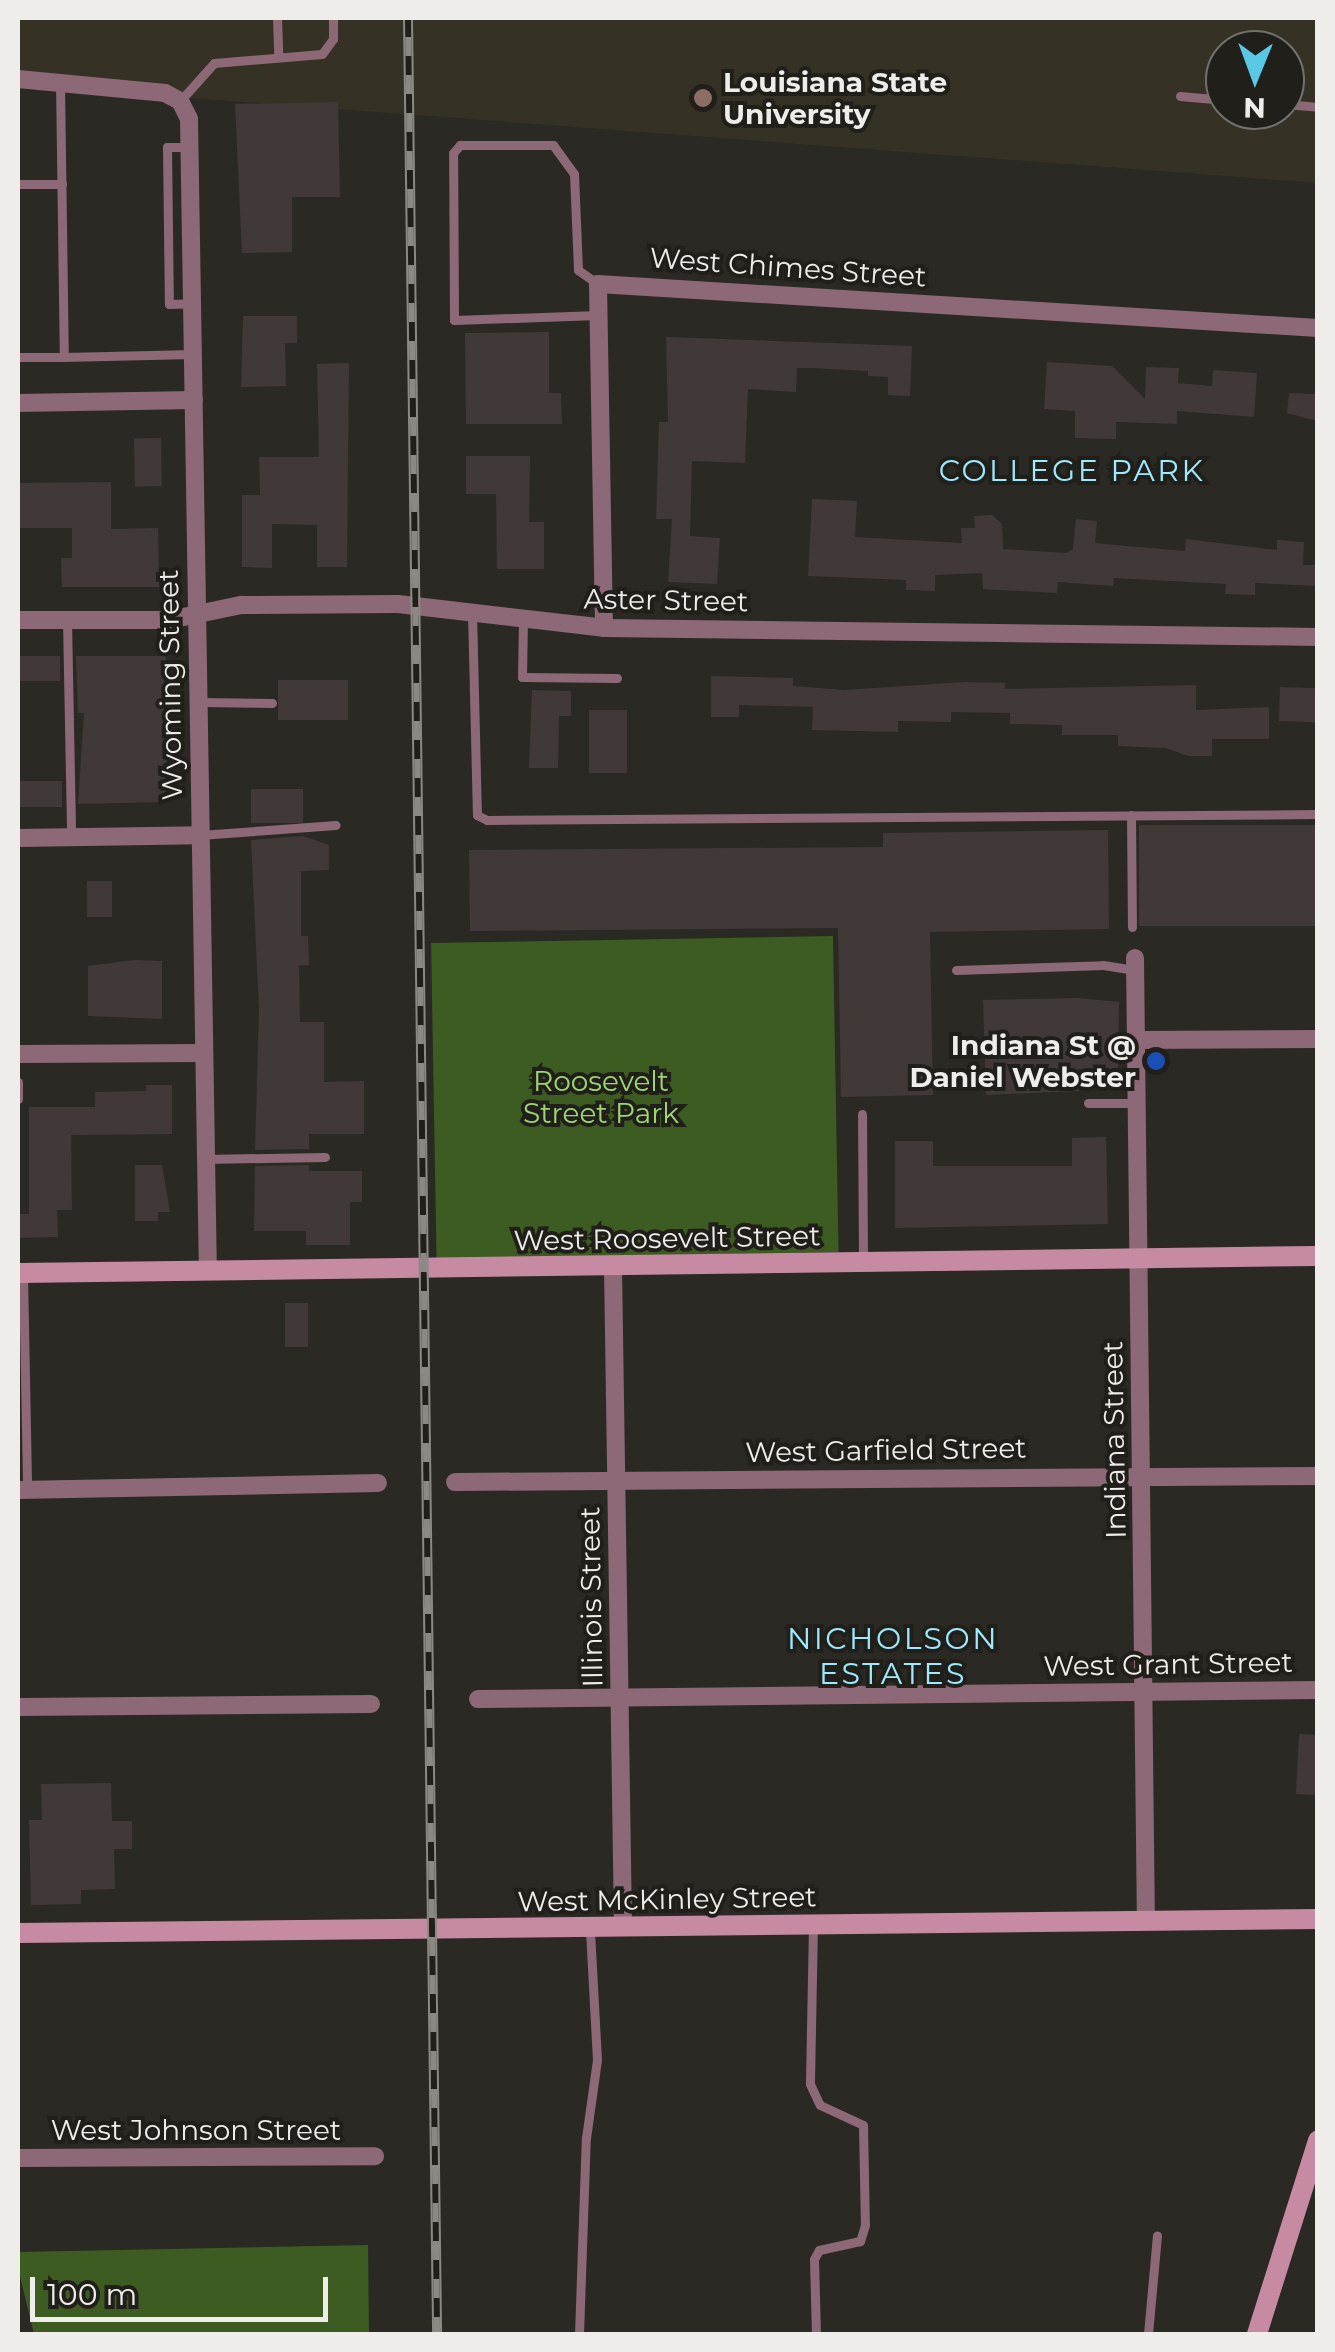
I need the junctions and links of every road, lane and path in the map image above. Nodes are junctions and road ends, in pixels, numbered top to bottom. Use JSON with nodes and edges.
{"nodes":[{"id":1,"x":278,"y":18,"type":"edge"},
{"id":2,"x":333,"y":18,"type":"edge"},
{"id":3,"x":278,"y":55,"type":"junction"},
{"id":4,"x":18,"y":79,"type":"edge"},
{"id":5,"x":60,"y":82,"type":"junction"},
{"id":6,"x":1180,"y":96,"type":"dead end"},
{"id":7,"x":1205,"y":98,"type":"edge"},
{"id":8,"x":180,"y":101,"type":"junction"},
{"id":9,"x":18,"y":184,"type":"edge"},
{"id":10,"x":62,"y":184,"type":"junction"},
{"id":11,"x":598,"y":284,"type":"junction"},
{"id":12,"x":601,"y":315,"type":"junction"},
{"id":13,"x":1318,"y":328,"type":"edge"},
{"id":14,"x":193,"y":354,"type":"junction"},
{"id":15,"x":18,"y":357,"type":"edge"},
{"id":16,"x":64,"y":357,"type":"junction"},
{"id":17,"x":194,"y":400,"type":"junction"},
{"id":18,"x":18,"y":403,"type":"edge"},
{"id":19,"x":472,"y":612,"type":"junction"},
{"id":20,"x":196,"y":613,"type":"junction"},
{"id":21,"x":18,"y":620,"type":"edge"},
{"id":22,"x":67,"y":620,"type":"junction"},
{"id":23,"x":523,"y":620,"type":"junction"},
{"id":24,"x":604,"y":628,"type":"junction"},
{"id":25,"x":1318,"y":637,"type":"edge"},
{"id":26,"x":617,"y":678,"type":"dead end"},
{"id":27,"x":197,"y":702,"type":"junction"},
{"id":28,"x":272,"y":703,"type":"dead end"},
{"id":29,"x":1318,"y":814,"type":"edge"},
{"id":30,"x":1131,"y":815,"type":"junction"},
{"id":31,"x":336,"y":825,"type":"dead end"},
{"id":32,"x":200,"y":835,"type":"junction"},
{"id":33,"x":71,"y":837,"type":"junction"},
{"id":34,"x":18,"y":838,"type":"edge"},
{"id":35,"x":1132,"y":927,"type":"dead end"},
{"id":36,"x":1135,"y":964,"type":"joint"},
{"id":37,"x":956,"y":970,"type":"dead end"},
{"id":38,"x":1318,"y":1039,"type":"edge"},
{"id":39,"x":1136,"y":1040,"type":"junction"},
{"id":40,"x":18,"y":1054,"type":"edge"},
{"id":41,"x":203,"y":1054,"type":"junction"},
{"id":42,"x":18,"y":1082,"type":"edge"},
{"id":43,"x":18,"y":1099,"type":"edge"},
{"id":44,"x":1137,"y":1103,"type":"junction"},
{"id":45,"x":1088,"y":1104,"type":"dead end"},
{"id":46,"x":862,"y":1114,"type":"dead end"},
{"id":47,"x":326,"y":1157,"type":"dead end"},
{"id":48,"x":205,"y":1159,"type":"junction"},
{"id":49,"x":1318,"y":1256,"type":"edge"},
{"id":50,"x":1138,"y":1259,"type":"junction"},
{"id":51,"x":863,"y":1263,"type":"junction"},
{"id":52,"x":613,"y":1266,"type":"junction"},
{"id":53,"x":208,"y":1271,"type":"junction"},
{"id":54,"x":20,"y":1273,"type":"edge"},
{"id":55,"x":21,"y":1361,"type":"edge"},
{"id":56,"x":22,"y":1410,"type":"edge"},
{"id":57,"x":1142,"y":1476,"type":"junction"},
{"id":58,"x":1318,"y":1476,"type":"edge"},
{"id":59,"x":617,"y":1480,"type":"junction"},
{"id":60,"x":455,"y":1482,"type":"dead end"},
{"id":61,"x":378,"y":1483,"type":"dead end"},
{"id":62,"x":22,"y":1490,"type":"edge"},
{"id":63,"x":1318,"y":1690,"type":"edge"},
{"id":64,"x":1146,"y":1691,"type":"junction"},
{"id":65,"x":619,"y":1698,"type":"junction"},
{"id":66,"x":478,"y":1699,"type":"dead end"},
{"id":67,"x":371,"y":1704,"type":"dead end"},
{"id":68,"x":18,"y":1707,"type":"edge"},
{"id":69,"x":1318,"y":1919,"type":"edge"},
{"id":70,"x":1146,"y":1921,"type":"junction"},
{"id":71,"x":813,"y":1925,"type":"junction"},
{"id":72,"x":623,"y":1926,"type":"junction"},
{"id":73,"x":590,"y":1927,"type":"junction"},
{"id":74,"x":18,"y":1934,"type":"edge"},
{"id":75,"x":1318,"y":2140,"type":"edge"},
{"id":76,"x":375,"y":2156,"type":"dead end"},
{"id":77,"x":18,"y":2158,"type":"edge"},
{"id":78,"x":1157,"y":2236,"type":"dead end"},
{"id":79,"x":579,"y":2334,"type":"edge"},
{"id":80,"x":816,"y":2334,"type":"edge"},
{"id":81,"x":1148,"y":2334,"type":"edge"},
{"id":82,"x":1257,"y":2334,"type":"edge"}],
"edges":[{"from":1,"to":3,"type":"lane"},
{"from":2,"to":3,"type":"lane"},
{"from":3,"to":8,"type":"lane"},
{"from":4,"to":5,"type":"street"},
{"from":5,"to":8,"type":"street"},
{"from":5,"to":10,"type":"lane"},
{"from":6,"to":7,"type":"lane"},
{"from":8,"to":14,"type":"street","name":"Wyoming Street"},
{"from":9,"to":10,"type":"lane"},
{"from":10,"to":16,"type":"lane"},
{"from":11,"to":12,"type":"street"},
{"from":11,"to":12,"type":"lane"},
{"from":11,"to":13,"type":"street","name":"West Chimes Street"},
{"from":12,"to":24,"type":"street"},
{"from":14,"to":16,"type":"lane"},
{"from":14,"to":17,"type":"street","name":"Wyoming Street"},
{"from":15,"to":16,"type":"lane"},
{"from":17,"to":18,"type":"street"},
{"from":17,"to":20,"type":"street","name":"Wyoming Street"},
{"from":19,"to":20,"type":"street","name":"Aster Street"},
{"from":19,"to":23,"type":"street","name":"Aster Street"},
{"from":19,"to":30,"type":"lane"},
{"from":20,"to":22,"type":"street","name":"Aster Street"},
{"from":20,"to":27,"type":"street","name":"Wyoming Street"},
{"from":21,"to":22,"type":"street","name":"Aster Street"},
{"from":22,"to":33,"type":"lane"},
{"from":23,"to":24,"type":"street","name":"Aster Street"},
{"from":23,"to":26,"type":"lane"},
{"from":24,"to":25,"type":"street","name":"Aster Street"},
{"from":27,"to":28,"type":"lane"},
{"from":27,"to":32,"type":"street","name":"Wyoming Street"},
{"from":29,"to":30,"type":"lane"},
{"from":30,"to":35,"type":"lane"},
{"from":31,"to":32,"type":"lane"},
{"from":32,"to":33,"type":"street"},
{"from":32,"to":41,"type":"street","name":"Wyoming Street"},
{"from":33,"to":34,"type":"street"},
{"from":36,"to":37,"type":"lane"},
{"from":36,"to":39,"type":"street","name":"Indiana Street"},
{"from":38,"to":39,"type":"street"},
{"from":39,"to":44,"type":"street","name":"Indiana Street"},
{"from":40,"to":41,"type":"street"},
{"from":41,"to":48,"type":"street","name":"Wyoming Street"},
{"from":42,"to":43,"type":"lane"},
{"from":44,"to":45,"type":"lane"},
{"from":44,"to":50,"type":"street","name":"Indiana Street"},
{"from":46,"to":51,"type":"lane"},
{"from":47,"to":48,"type":"lane"},
{"from":48,"to":53,"type":"street","name":"Wyoming Street"},
{"from":49,"to":50,"type":"main road","name":"West Roosevelt Street"},
{"from":50,"to":51,"type":"main road","name":"West Roosevelt Street"},
{"from":50,"to":57,"type":"street","name":"Indiana Street"},
{"from":51,"to":52,"type":"main road","name":"West Roosevelt Street"},
{"from":52,"to":53,"type":"main road","name":"West Roosevelt Street"},
{"from":52,"to":59,"type":"street","name":"Illinois Street"},
{"from":53,"to":54,"type":"main road","name":"West Roosevelt Street"},
{"from":54,"to":55,"type":"lane"},
{"from":55,"to":56,"type":"lane"},
{"from":56,"to":62,"type":"lane"},
{"from":57,"to":58,"type":"street","name":"West Garfield Street"},
{"from":57,"to":59,"type":"street","name":"West Garfield Street"},
{"from":57,"to":64,"type":"street","name":"Indiana Street"},
{"from":59,"to":60,"type":"street","name":"West Garfield Street"},
{"from":59,"to":65,"type":"street","name":"Illinois Street"},
{"from":61,"to":62,"type":"street"},
{"from":63,"to":64,"type":"street","name":"West Grant Street"},
{"from":64,"to":65,"type":"street","name":"West Grant Street"},
{"from":64,"to":70,"type":"street","name":"Indiana Street"},
{"from":65,"to":66,"type":"street","name":"West Grant Street"},
{"from":65,"to":72,"type":"street","name":"Illinois Street"},
{"from":67,"to":68,"type":"street"},
{"from":69,"to":70,"type":"main road","name":"West McKinley Street"},
{"from":70,"to":71,"type":"main road","name":"West McKinley Street"},
{"from":71,"to":72,"type":"main road","name":"West McKinley Street"},
{"from":71,"to":80,"type":"lane"},
{"from":72,"to":73,"type":"main road","name":"West McKinley Street"},
{"from":73,"to":74,"type":"main road","name":"West McKinley Street"},
{"from":73,"to":79,"type":"lane"},
{"from":75,"to":82,"type":"main road"},
{"from":76,"to":77,"type":"street","name":"West Johnson Street"},
{"from":78,"to":81,"type":"lane"}]}
